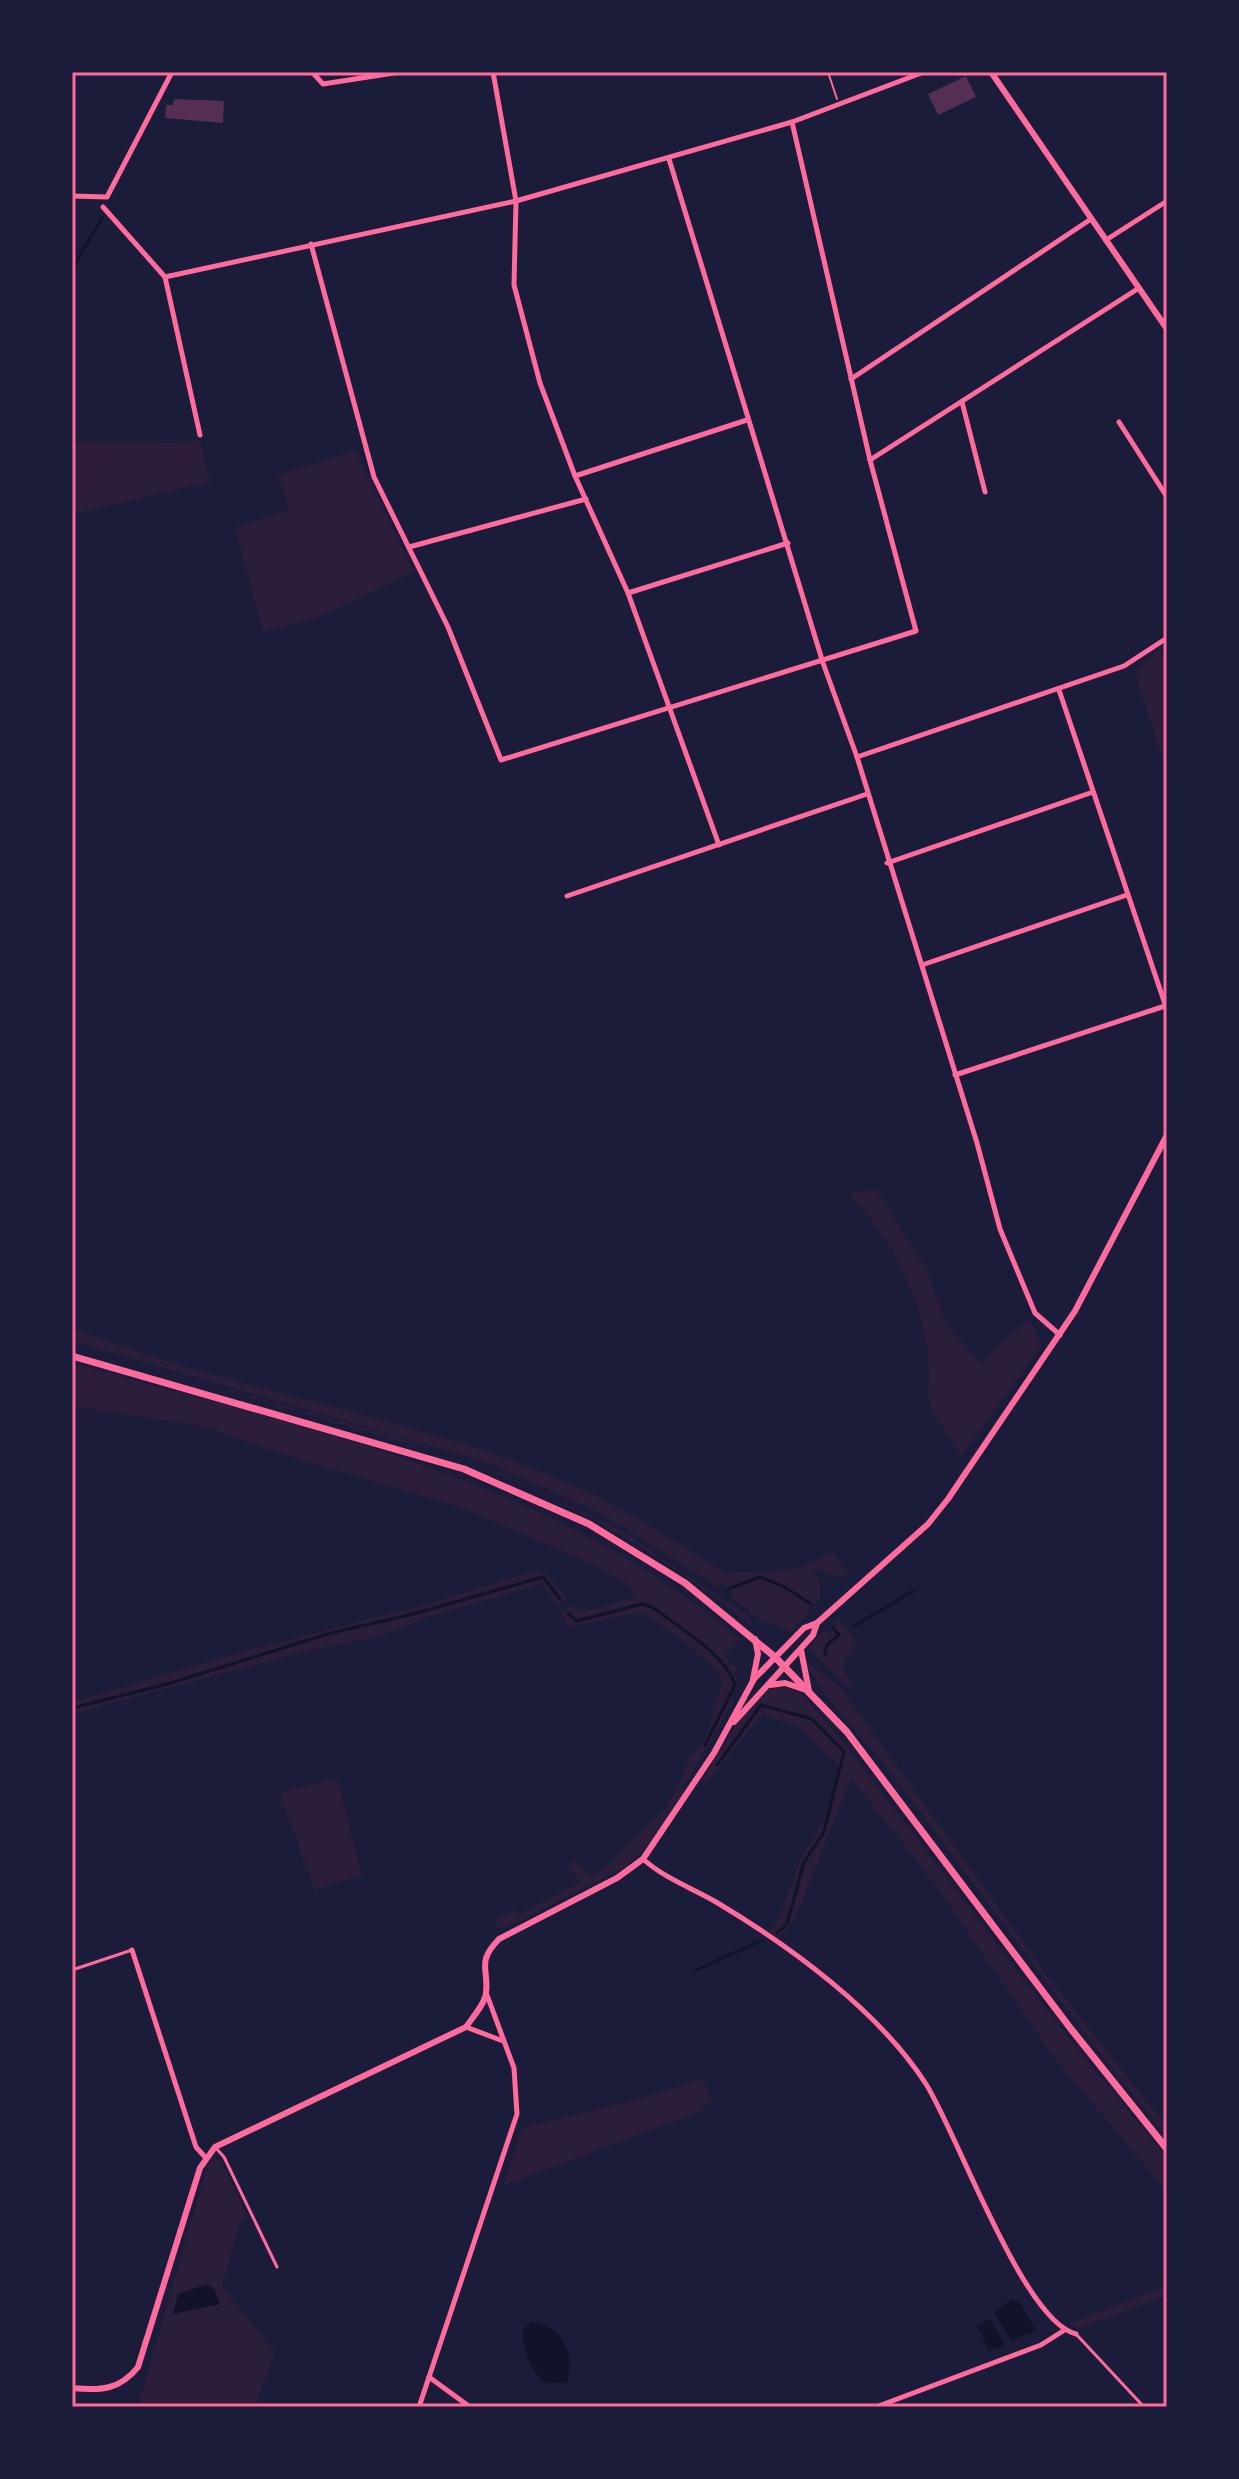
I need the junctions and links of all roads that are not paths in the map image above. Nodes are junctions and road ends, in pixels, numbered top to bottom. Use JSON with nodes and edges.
{"nodes":[{"id":1,"x":172,"y":72,"type":"edge"},
{"id":2,"x":312,"y":72,"type":"edge"},
{"id":3,"x":400,"y":72,"type":"edge"},
{"id":4,"x":493,"y":72,"type":"edge"},
{"id":5,"x":924,"y":72,"type":"edge"},
{"id":6,"x":991,"y":72,"type":"edge"},
{"id":7,"x":792,"y":122,"type":"junction"},
{"id":8,"x":669,"y":159,"type":"junction"},
{"id":9,"x":72,"y":196,"type":"edge"},
{"id":10,"x":516,"y":201,"type":"junction"},
{"id":11,"x":1167,"y":201,"type":"edge"},
{"id":12,"x":103,"y":207,"type":"dead end"},
{"id":13,"x":1091,"y":219,"type":"junction"},
{"id":14,"x":1106,"y":240,"type":"junction"},
{"id":15,"x":311,"y":244,"type":"junction"},
{"id":16,"x":165,"y":277,"type":"junction"},
{"id":17,"x":1139,"y":288,"type":"junction"},
{"id":18,"x":1167,"y":329,"type":"edge"},
{"id":19,"x":851,"y":379,"type":"junction"},
{"id":20,"x":962,"y":402,"type":"junction"},
{"id":21,"x":747,"y":420,"type":"junction"},
{"id":22,"x":1119,"y":422,"type":"dead end"},
{"id":23,"x":200,"y":435,"type":"dead end"},
{"id":24,"x":870,"y":460,"type":"junction"},
{"id":25,"x":575,"y":476,"type":"junction"},
{"id":26,"x":985,"y":492,"type":"dead end"},
{"id":27,"x":1167,"y":497,"type":"edge"},
{"id":28,"x":586,"y":499,"type":"junction"},
{"id":29,"x":788,"y":543,"type":"junction"},
{"id":30,"x":409,"y":547,"type":"junction"},
{"id":31,"x":628,"y":593,"type":"junction"},
{"id":32,"x":1167,"y":638,"type":"edge"},
{"id":33,"x":823,"y":663,"type":"junction"},
{"id":34,"x":1059,"y":690,"type":"junction"},
{"id":35,"x":669,"y":708,"type":"junction"},
{"id":36,"x":857,"y":757,"type":"junction"},
{"id":37,"x":1093,"y":792,"type":"junction"},
{"id":38,"x":867,"y":794,"type":"junction"},
{"id":39,"x":719,"y":845,"type":"junction"},
{"id":40,"x":887,"y":863,"type":"junction"},
{"id":41,"x":1127,"y":895,"type":"junction"},
{"id":42,"x":567,"y":896,"type":"dead end"},
{"id":43,"x":922,"y":965,"type":"junction"},
{"id":44,"x":1166,"y":1008,"type":"edge"},
{"id":45,"x":955,"y":1075,"type":"junction"},
{"id":46,"x":1167,"y":1135,"type":"edge"},
{"id":47,"x":1060,"y":1335,"type":"junction"},
{"id":48,"x":72,"y":1356,"type":"edge"},
{"id":49,"x":817,"y":1623,"type":"junction"},
{"id":50,"x":755,"y":1639,"type":"junction"},
{"id":51,"x":801,"y":1650,"type":"junction"},
{"id":52,"x":775,"y":1657,"type":"junction"},
{"id":53,"x":784,"y":1667,"type":"junction"},
{"id":54,"x":752,"y":1682,"type":"junction"},
{"id":55,"x":767,"y":1686,"type":"junction"},
{"id":56,"x":809,"y":1691,"type":"junction"},
{"id":57,"x":732,"y":1724,"type":"junction"},
{"id":58,"x":643,"y":1859,"type":"junction"},
{"id":59,"x":132,"y":1950,"type":"joint"},
{"id":60,"x":72,"y":1970,"type":"edge"},
{"id":61,"x":486,"y":1994,"type":"junction"},
{"id":62,"x":466,"y":2027,"type":"junction"},
{"id":63,"x":504,"y":2042,"type":"junction"},
{"id":64,"x":215,"y":2147,"type":"junction"},
{"id":65,"x":1167,"y":2149,"type":"edge"},
{"id":66,"x":205,"y":2157,"type":"junction"},
{"id":67,"x":277,"y":2267,"type":"dead end"},
{"id":68,"x":1063,"y":2331,"type":"junction"},
{"id":69,"x":1076,"y":2334,"type":"joint"},
{"id":70,"x":429,"y":2377,"type":"junction"},
{"id":71,"x":72,"y":2388,"type":"edge"},
{"id":72,"x":419,"y":2407,"type":"edge"},
{"id":73,"x":470,"y":2407,"type":"edge"},
{"id":74,"x":876,"y":2407,"type":"edge"},
{"id":75,"x":1144,"y":2407,"type":"edge"}],
"edges":[{"from":1,"to":9,"type":"street"},
{"from":2,"to":3,"type":"street"},
{"from":4,"to":10,"type":"street"},
{"from":5,"to":7,"type":"street"},
{"from":6,"to":13,"type":"street"},
{"from":7,"to":8,"type":"street"},
{"from":7,"to":19,"type":"street"},
{"from":8,"to":10,"type":"street"},
{"from":8,"to":21,"type":"street"},
{"from":10,"to":15,"type":"street"},
{"from":10,"to":25,"type":"street"},
{"from":11,"to":14,"type":"street"},
{"from":12,"to":16,"type":"street"},
{"from":13,"to":14,"type":"street"},
{"from":13,"to":19,"type":"street"},
{"from":14,"to":17,"type":"street"},
{"from":15,"to":16,"type":"street"},
{"from":15,"to":30,"type":"street"},
{"from":16,"to":23,"type":"street"},
{"from":17,"to":18,"type":"street"},
{"from":17,"to":20,"type":"street"},
{"from":19,"to":24,"type":"street"},
{"from":20,"to":24,"type":"street"},
{"from":20,"to":26,"type":"street"},
{"from":21,"to":25,"type":"street"},
{"from":21,"to":29,"type":"street"},
{"from":22,"to":27,"type":"street"},
{"from":24,"to":33,"type":"street"},
{"from":25,"to":28,"type":"street"},
{"from":28,"to":30,"type":"street"},
{"from":28,"to":31,"type":"street"},
{"from":29,"to":31,"type":"street"},
{"from":29,"to":33,"type":"street"},
{"from":30,"to":35,"type":"street"},
{"from":31,"to":35,"type":"street"},
{"from":32,"to":34,"type":"street"},
{"from":33,"to":35,"type":"street"},
{"from":33,"to":36,"type":"street"},
{"from":34,"to":36,"type":"street"},
{"from":34,"to":37,"type":"street"},
{"from":35,"to":39,"type":"street"},
{"from":36,"to":38,"type":"street"},
{"from":37,"to":40,"type":"street"},
{"from":37,"to":41,"type":"street"},
{"from":38,"to":39,"type":"street"},
{"from":38,"to":40,"type":"street"},
{"from":39,"to":42,"type":"street"},
{"from":40,"to":43,"type":"street"},
{"from":41,"to":43,"type":"street"},
{"from":41,"to":44,"type":"street"},
{"from":43,"to":45,"type":"street"},
{"from":44,"to":45,"type":"street"},
{"from":45,"to":47,"type":"street"},
{"from":46,"to":47,"type":"street"},
{"from":47,"to":49,"type":"street"},
{"from":48,"to":50,"type":"main road"},
{"from":49,"to":51,"type":"street"},
{"from":49,"to":52,"type":"street"},
{"from":50,"to":52,"type":"main road"},
{"from":50,"to":54,"type":"street"},
{"from":51,"to":53,"type":"street"},
{"from":51,"to":56,"type":"street"},
{"from":52,"to":53,"type":"main road"},
{"from":52,"to":54,"type":"street"},
{"from":53,"to":55,"type":"street"},
{"from":53,"to":56,"type":"main road"},
{"from":54,"to":57,"type":"street"},
{"from":55,"to":56,"type":"street"},
{"from":55,"to":57,"type":"street"},
{"from":56,"to":65,"type":"main road"},
{"from":57,"to":58,"type":"street"},
{"from":58,"to":61,"type":"street"},
{"from":58,"to":68,"type":"street"},
{"from":59,"to":60,"type":"lane"},
{"from":59,"to":66,"type":"street"},
{"from":61,"to":62,"type":"street"},
{"from":61,"to":63,"type":"street"},
{"from":62,"to":63,"type":"street"},
{"from":62,"to":64,"type":"street"},
{"from":63,"to":70,"type":"street"},
{"from":64,"to":66,"type":"street"},
{"from":64,"to":67,"type":"lane"},
{"from":66,"to":71,"type":"street"},
{"from":68,"to":69,"type":"street"},
{"from":68,"to":74,"type":"street"},
{"from":69,"to":75,"type":"lane"},
{"from":70,"to":72,"type":"street"},
{"from":70,"to":73,"type":"street"}]}
